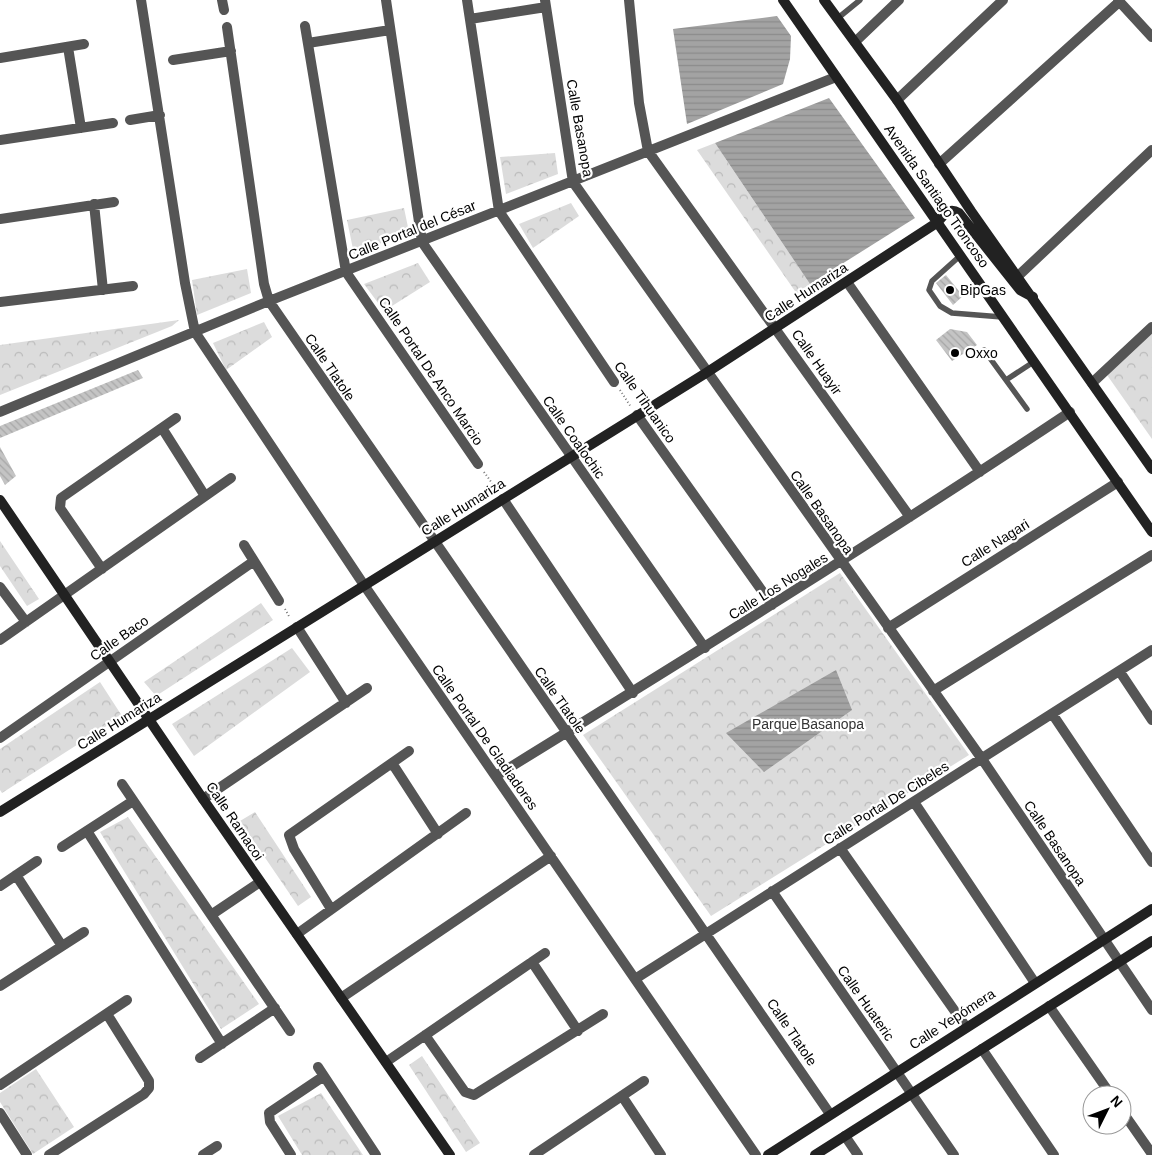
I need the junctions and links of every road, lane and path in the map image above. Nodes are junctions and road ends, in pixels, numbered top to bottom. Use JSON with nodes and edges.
{"nodes":[{"id":1,"x":141,"y":0,"type":"edge"},
{"id":2,"x":386,"y":0,"type":"edge"},
{"id":3,"x":467,"y":0,"type":"edge"},
{"id":4,"x":628,"y":0,"type":"edge"},
{"id":5,"x":783,"y":0,"type":"edge"},
{"id":6,"x":824,"y":0,"type":"edge"},
{"id":7,"x":860,"y":0,"type":"edge"},
{"id":8,"x":899,"y":0,"type":"edge"},
{"id":9,"x":1003,"y":0,"type":"edge"},
{"id":10,"x":1118,"y":1,"type":"edge"},
{"id":11,"x":546,"y":3,"type":"edge"},
{"id":12,"x":838,"y":18,"type":"junction"},
{"id":13,"x":470,"y":19,"type":"junction"},
{"id":14,"x":227,"y":26,"type":"dead end"},
{"id":15,"x":305,"y":26,"type":"dead end"},
{"id":16,"x":390,"y":30,"type":"junction"},
{"id":17,"x":1152,"y":37,"type":"edge"},
{"id":18,"x":855,"y":42,"type":"junction"},
{"id":19,"x":308,"y":43,"type":"junction"},
{"id":20,"x":84,"y":44,"type":"dead end"},
{"id":21,"x":68,"y":47,"type":"junction"},
{"id":22,"x":231,"y":51,"type":"junction"},
{"id":23,"x":0,"y":58,"type":"edge"},
{"id":24,"x":173,"y":60,"type":"dead end"},
{"id":25,"x":836,"y":77,"type":"junction"},
{"id":26,"x":897,"y":100,"type":"junction"},
{"id":27,"x":160,"y":115,"type":"junction"},
{"id":28,"x":130,"y":120,"type":"dead end"},
{"id":29,"x":113,"y":123,"type":"dead end"},
{"id":30,"x":81,"y":128,"type":"junction"},
{"id":31,"x":0,"y":140,"type":"edge"},
{"id":32,"x":1152,"y":150,"type":"edge"},
{"id":33,"x":648,"y":151,"type":"junction"},
{"id":34,"x":939,"y":164,"type":"junction"},
{"id":35,"x":573,"y":182,"type":"junction"},
{"id":36,"x":114,"y":202,"type":"dead end"},
{"id":37,"x":94,"y":204,"type":"junction"},
{"id":38,"x":500,"y":210,"type":"junction"},
{"id":39,"x":0,"y":220,"type":"edge"},
{"id":40,"x":938,"y":222,"type":"junction"},
{"id":41,"x":422,"y":242,"type":"junction"},
{"id":42,"x":961,"y":255,"type":"junction"},
{"id":43,"x":346,"y":272,"type":"junction"},
{"id":44,"x":1018,"y":276,"type":"junction"},
{"id":45,"x":847,"y":282,"type":"junction"},
{"id":46,"x":133,"y":286,"type":"dead end"},
{"id":47,"x":103,"y":290,"type":"junction"},
{"id":48,"x":1033,"y":297,"type":"junction"},
{"id":49,"x":269,"y":301,"type":"junction"},
{"id":50,"x":0,"y":302,"type":"edge"},
{"id":51,"x":1004,"y":317,"type":"junction"},
{"id":52,"x":1152,"y":327,"type":"edge"},
{"id":53,"x":776,"y":328,"type":"junction"},
{"id":54,"x":195,"y":332,"type":"junction"},
{"id":55,"x":984,"y":350,"type":"dead end"},
{"id":56,"x":1035,"y":361,"type":"junction"},
{"id":57,"x":706,"y":373,"type":"junction"},
{"id":58,"x":1006,"y":380,"type":"junction"},
{"id":59,"x":614,"y":382,"type":"joint"},
{"id":60,"x":1092,"y":383,"type":"junction"},
{"id":61,"x":1026,"y":409,"type":"dead end"},
{"id":62,"x":0,"y":412,"type":"edge"},
{"id":63,"x":1070,"y":412,"type":"junction"},
{"id":64,"x":637,"y":415,"type":"junction"},
{"id":65,"x":176,"y":418,"type":"dead end"},
{"id":66,"x":162,"y":428,"type":"junction"},
{"id":67,"x":571,"y":457,"type":"junction"},
{"id":68,"x":478,"y":464,"type":"joint"},
{"id":69,"x":1152,"y":469,"type":"edge"},
{"id":70,"x":980,"y":472,"type":"junction"},
{"id":71,"x":231,"y":478,"type":"dead end"},
{"id":72,"x":1118,"y":482,"type":"junction"},
{"id":73,"x":205,"y":496,"type":"junction"},
{"id":74,"x":503,"y":499,"type":"junction"},
{"id":75,"x":0,"y":500,"type":"edge"},
{"id":76,"x":910,"y":517,"type":"junction"},
{"id":77,"x":1152,"y":532,"type":"edge"},
{"id":78,"x":434,"y":542,"type":"junction"},
{"id":79,"x":244,"y":545,"type":"dead end"},
{"id":80,"x":1152,"y":556,"type":"edge"},
{"id":81,"x":254,"y":561,"type":"junction"},
{"id":82,"x":841,"y":562,"type":"junction"},
{"id":83,"x":102,"y":569,"type":"junction"},
{"id":84,"x":364,"y":585,"type":"junction"},
{"id":85,"x":0,"y":586,"type":"edge"},
{"id":86,"x":64,"y":596,"type":"junction"},
{"id":87,"x":279,"y":601,"type":"joint"},
{"id":88,"x":772,"y":605,"type":"junction"},
{"id":89,"x":26,"y":622,"type":"junction"},
{"id":90,"x":297,"y":628,"type":"junction"},
{"id":91,"x":888,"y":628,"type":"junction"},
{"id":92,"x":0,"y":640,"type":"edge"},
{"id":93,"x":705,"y":648,"type":"junction"},
{"id":94,"x":1152,"y":650,"type":"edge"},
{"id":95,"x":109,"y":661,"type":"junction"},
{"id":96,"x":1120,"y":672,"type":"junction"},
{"id":97,"x":367,"y":688,"type":"dead end"},
{"id":98,"x":933,"y":691,"type":"junction"},
{"id":99,"x":633,"y":693,"type":"junction"},
{"id":100,"x":346,"y":703,"type":"junction"},
{"id":101,"x":1053,"y":714,"type":"junction"},
{"id":102,"x":149,"y":718,"type":"junction"},
{"id":103,"x":1152,"y":720,"type":"edge"},
{"id":104,"x":566,"y":733,"type":"junction"},
{"id":105,"x":0,"y":738,"type":"edge"},
{"id":106,"x":409,"y":751,"type":"dead end"},
{"id":107,"x":982,"y":759,"type":"junction"},
{"id":108,"x":392,"y":763,"type":"junction"},
{"id":109,"x":496,"y":776,"type":"junction"},
{"id":110,"x":122,"y":784,"type":"dead end"},
{"id":111,"x":203,"y":799,"type":"junction"},
{"id":112,"x":133,"y":801,"type":"junction"},
{"id":113,"x":914,"y":802,"type":"junction"},
{"id":114,"x":0,"y":812,"type":"edge"},
{"id":115,"x":466,"y":813,"type":"dead end"},
{"id":116,"x":87,"y":831,"type":"junction"},
{"id":117,"x":438,"y":834,"type":"junction"},
{"id":118,"x":62,"y":847,"type":"dead end"},
{"id":119,"x":840,"y":848,"type":"junction"},
{"id":120,"x":550,"y":856,"type":"junction"},
{"id":121,"x":37,"y":861,"type":"dead end"},
{"id":122,"x":1152,"y":862,"type":"edge"},
{"id":123,"x":16,"y":875,"type":"junction"},
{"id":124,"x":260,"y":882,"type":"junction"},
{"id":125,"x":0,"y":886,"type":"edge"},
{"id":126,"x":772,"y":891,"type":"junction"},
{"id":127,"x":332,"y":909,"type":"junction"},
{"id":128,"x":1152,"y":909,"type":"edge"},
{"id":129,"x":211,"y":915,"type":"junction"},
{"id":130,"x":84,"y":932,"type":"dead end"},
{"id":131,"x":707,"y":932,"type":"junction"},
{"id":132,"x":297,"y":934,"type":"junction"},
{"id":133,"x":1103,"y":939,"type":"junction"},
{"id":134,"x":1152,"y":941,"type":"edge"},
{"id":135,"x":62,"y":946,"type":"junction"},
{"id":136,"x":545,"y":953,"type":"dead end"},
{"id":137,"x":532,"y":962,"type":"junction"},
{"id":138,"x":1118,"y":962,"type":"junction"},
{"id":139,"x":636,"y":979,"type":"junction"},
{"id":140,"x":1034,"y":983,"type":"junction"},
{"id":141,"x":0,"y":986,"type":"edge"},
{"id":142,"x":341,"y":998,"type":"junction"},
{"id":143,"x":127,"y":1000,"type":"dead end"},
{"id":144,"x":1049,"y":1006,"type":"junction"},
{"id":145,"x":275,"y":1008,"type":"junction"},
{"id":146,"x":1152,"y":1010,"type":"edge"},
{"id":147,"x":107,"y":1014,"type":"junction"},
{"id":148,"x":603,"y":1014,"type":"dead end"},
{"id":149,"x":966,"y":1027,"type":"junction"},
{"id":150,"x":290,"y":1031,"type":"dead end"},
{"id":151,"x":578,"y":1031,"type":"junction"},
{"id":152,"x":425,"y":1035,"type":"junction"},
{"id":153,"x":222,"y":1044,"type":"junction"},
{"id":154,"x":982,"y":1049,"type":"junction"},
{"id":155,"x":200,"y":1058,"type":"dead end"},
{"id":156,"x":386,"y":1062,"type":"junction"},
{"id":157,"x":896,"y":1071,"type":"junction"},
{"id":158,"x":644,"y":1081,"type":"dead end"},
{"id":159,"x":0,"y":1085,"type":"edge"},
{"id":160,"x":1104,"y":1085,"type":"edge"},
{"id":161,"x":912,"y":1095,"type":"junction"},
{"id":162,"x":622,"y":1096,"type":"junction"},
{"id":163,"x":0,"y":1113,"type":"edge"},
{"id":164,"x":830,"y":1114,"type":"junction"},
{"id":165,"x":1132,"y":1125,"type":"edge"},
{"id":166,"x":845,"y":1136,"type":"junction"},
{"id":167,"x":217,"y":1146,"type":"dead end"},
{"id":168,"x":1152,"y":1154,"type":"edge"},
{"id":169,"x":27,"y":1155,"type":"edge"},
{"id":170,"x":49,"y":1155,"type":"edge"},
{"id":171,"x":203,"y":1155,"type":"edge"},
{"id":172,"x":291,"y":1155,"type":"edge"},
{"id":173,"x":376,"y":1155,"type":"edge"},
{"id":174,"x":450,"y":1155,"type":"edge"},
{"id":175,"x":534,"y":1155,"type":"edge"},
{"id":176,"x":661,"y":1155,"type":"edge"},
{"id":177,"x":756,"y":1155,"type":"edge"},
{"id":178,"x":768,"y":1155,"type":"edge"},
{"id":179,"x":815,"y":1155,"type":"edge"},
{"id":180,"x":858,"y":1155,"type":"edge"},
{"id":181,"x":954,"y":1155,"type":"edge"},
{"id":182,"x":1054,"y":1155,"type":"edge"}],
"edges":[{"from":1,"to":27,"type":"street"},
{"from":2,"to":16,"type":"street"},
{"from":3,"to":13,"type":"street"},
{"from":4,"to":33,"type":"street"},
{"from":5,"to":25,"type":"main road","name":"Avenida Santiago Troncoso"},
{"from":6,"to":12,"type":"main road","name":"Avenida Santiago Troncoso"},
{"from":7,"to":12,"type":"lane"},
{"from":8,"to":18,"type":"street"},
{"from":9,"to":26,"type":"street"},
{"from":10,"to":17,"type":"street"},
{"from":10,"to":34,"type":"street"},
{"from":11,"to":13,"type":"street"},
{"from":11,"to":35,"type":"street","name":"Calle Basanopa"},
{"from":12,"to":18,"type":"main road","name":"Avenida Santiago Troncoso"},
{"from":13,"to":38,"type":"street"},
{"from":14,"to":22,"type":"street"},
{"from":15,"to":19,"type":"street","name":"Calle Portal De Anco Marcio"},
{"from":16,"to":19,"type":"street"},
{"from":16,"to":41,"type":"street"},
{"from":18,"to":26,"type":"main road","name":"Avenida Santiago Troncoso"},
{"from":19,"to":43,"type":"street","name":"Calle Portal De Anco Marcio"},
{"from":20,"to":21,"type":"street"},
{"from":21,"to":23,"type":"street"},
{"from":21,"to":30,"type":"street"},
{"from":22,"to":24,"type":"street"},
{"from":22,"to":49,"type":"street"},
{"from":25,"to":33,"type":"street","name":"Calle Portal del César"},
{"from":25,"to":40,"type":"main road","name":"Avenida Santiago Troncoso"},
{"from":26,"to":34,"type":"main road","name":"Avenida Santiago Troncoso"},
{"from":27,"to":28,"type":"street"},
{"from":27,"to":54,"type":"street"},
{"from":29,"to":30,"type":"street"},
{"from":30,"to":31,"type":"street"},
{"from":32,"to":44,"type":"street"},
{"from":33,"to":35,"type":"street","name":"Calle Portal del César"},
{"from":33,"to":53,"type":"street","name":"Calle Huayir"},
{"from":34,"to":44,"type":"main road","name":"Avenida Santiago Troncoso"},
{"from":35,"to":38,"type":"street","name":"Calle Portal del César"},
{"from":35,"to":57,"type":"street","name":"Calle Basanopa"},
{"from":36,"to":37,"type":"street"},
{"from":37,"to":39,"type":"street"},
{"from":37,"to":47,"type":"street"},
{"from":38,"to":41,"type":"street","name":"Calle Portal del César"},
{"from":38,"to":59,"type":"street","name":"Calle Tihuanico"},
{"from":40,"to":42,"type":"main road","name":"Avenida Santiago Troncoso"},
{"from":40,"to":45,"type":"main road","name":"Calle Humariza"},
{"from":40,"to":48,"type":"main road","name":"Calle Humariza"},
{"from":41,"to":43,"type":"street","name":"Calle Portal del César"},
{"from":41,"to":67,"type":"street","name":"Calle Coalochic"},
{"from":42,"to":51,"type":"main road","name":"Avenida Santiago Troncoso"},
{"from":42,"to":51,"type":"lane"},
{"from":43,"to":49,"type":"street","name":"Calle Portal del César"},
{"from":43,"to":68,"type":"street","name":"Calle Portal De Anco Marcio"},
{"from":44,"to":48,"type":"main road","name":"Avenida Santiago Troncoso"},
{"from":45,"to":53,"type":"main road","name":"Calle Humariza"},
{"from":45,"to":70,"type":"street"},
{"from":46,"to":47,"type":"street"},
{"from":47,"to":50,"type":"street"},
{"from":48,"to":60,"type":"main road","name":"Avenida Santiago Troncoso"},
{"from":49,"to":54,"type":"street","name":"Calle Portal del César"},
{"from":49,"to":78,"type":"street","name":"Calle Tlatole"},
{"from":51,"to":56,"type":"main road","name":"Avenida Santiago Troncoso"},
{"from":52,"to":60,"type":"street"},
{"from":53,"to":57,"type":"main road","name":"Calle Humariza"},
{"from":53,"to":76,"type":"street","name":"Calle Huayir"},
{"from":54,"to":62,"type":"street","name":"Calle Portal del César"},
{"from":54,"to":84,"type":"street","name":"Calle Portal De Gladiadores"},
{"from":55,"to":58,"type":"lane"},
{"from":56,"to":58,"type":"lane"},
{"from":56,"to":63,"type":"main road","name":"Avenida Santiago Troncoso"},
{"from":57,"to":64,"type":"main road","name":"Calle Humariza"},
{"from":57,"to":82,"type":"street","name":"Calle Basanopa"},
{"from":58,"to":61,"type":"lane"},
{"from":59,"to":64,"type":"path","name":"Calle Tihuanico"},
{"from":60,"to":69,"type":"main road","name":"Avenida Santiago Troncoso"},
{"from":63,"to":70,"type":"street","name":"Calle Los Nogales"},
{"from":63,"to":72,"type":"main road","name":"Avenida Santiago Troncoso"},
{"from":64,"to":67,"type":"main road","name":"Calle Humariza"},
{"from":64,"to":88,"type":"street","name":"Calle Tihuanico"},
{"from":65,"to":66,"type":"street"},
{"from":66,"to":73,"type":"street"},
{"from":66,"to":83,"type":"street"},
{"from":67,"to":74,"type":"main road","name":"Calle Humariza"},
{"from":67,"to":93,"type":"street","name":"Calle Coalochic"},
{"from":68,"to":74,"type":"path","name":"Calle Portal De Anco Marcio"},
{"from":70,"to":76,"type":"street","name":"Calle Los Nogales"},
{"from":71,"to":73,"type":"street"},
{"from":72,"to":77,"type":"main road","name":"Avenida Santiago Troncoso"},
{"from":72,"to":91,"type":"street","name":"Calle Nagari"},
{"from":73,"to":83,"type":"street"},
{"from":74,"to":78,"type":"main road","name":"Calle Humariza"},
{"from":74,"to":99,"type":"street"},
{"from":75,"to":86,"type":"main road","name":"Calle Ramacoi"},
{"from":76,"to":82,"type":"street","name":"Calle Los Nogales"},
{"from":78,"to":84,"type":"main road","name":"Calle Humariza"},
{"from":78,"to":104,"type":"street","name":"Calle Tlatole"},
{"from":79,"to":81,"type":"street"},
{"from":80,"to":98,"type":"street"},
{"from":81,"to":87,"type":"street"},
{"from":81,"to":95,"type":"street","name":"Calle Baco"},
{"from":82,"to":88,"type":"street","name":"Calle Los Nogales"},
{"from":82,"to":91,"type":"street","name":"Calle Basanopa"},
{"from":83,"to":86,"type":"street"},
{"from":84,"to":90,"type":"main road","name":"Calle Humariza"},
{"from":84,"to":109,"type":"street","name":"Calle Portal De Gladiadores"},
{"from":85,"to":89,"type":"street"},
{"from":86,"to":89,"type":"street"},
{"from":86,"to":95,"type":"main road","name":"Calle Ramacoi"},
{"from":87,"to":90,"type":"path"},
{"from":88,"to":93,"type":"street","name":"Calle Los Nogales"},
{"from":89,"to":92,"type":"street"},
{"from":90,"to":100,"type":"street"},
{"from":90,"to":102,"type":"main road","name":"Calle Humariza"},
{"from":91,"to":98,"type":"street","name":"Calle Basanopa"},
{"from":93,"to":99,"type":"street","name":"Calle Los Nogales"},
{"from":94,"to":96,"type":"street","name":"Calle Portal De Cibeles"},
{"from":95,"to":102,"type":"main road","name":"Calle Ramacoi"},
{"from":95,"to":105,"type":"street","name":"Calle Baco"},
{"from":96,"to":101,"type":"street","name":"Calle Portal De Cibeles"},
{"from":96,"to":103,"type":"street"},
{"from":97,"to":100,"type":"street"},
{"from":98,"to":107,"type":"street","name":"Calle Basanopa"},
{"from":99,"to":104,"type":"street","name":"Calle Los Nogales"},
{"from":100,"to":111,"type":"street"},
{"from":101,"to":107,"type":"street","name":"Calle Portal De Cibeles"},
{"from":101,"to":122,"type":"street"},
{"from":102,"to":111,"type":"main road","name":"Calle Ramacoi"},
{"from":102,"to":114,"type":"main road","name":"Calle Humariza"},
{"from":104,"to":109,"type":"street","name":"Calle Los Nogales"},
{"from":104,"to":131,"type":"street","name":"Calle Tlatole"},
{"from":106,"to":108,"type":"street"},
{"from":107,"to":113,"type":"street","name":"Calle Portal De Cibeles"},
{"from":107,"to":133,"type":"street","name":"Calle Basanopa"},
{"from":108,"to":117,"type":"street"},
{"from":108,"to":127,"type":"street"},
{"from":109,"to":120,"type":"street","name":"Calle Portal De Gladiadores"},
{"from":110,"to":112,"type":"street"},
{"from":111,"to":124,"type":"main road","name":"Calle Ramacoi"},
{"from":112,"to":116,"type":"street"},
{"from":112,"to":129,"type":"street"},
{"from":113,"to":119,"type":"street","name":"Calle Portal De Cibeles"},
{"from":113,"to":140,"type":"street"},
{"from":115,"to":117,"type":"street"},
{"from":116,"to":118,"type":"street"},
{"from":116,"to":153,"type":"street"},
{"from":117,"to":127,"type":"street"},
{"from":119,"to":126,"type":"street","name":"Calle Portal De Cibeles"},
{"from":119,"to":149,"type":"street"},
{"from":120,"to":139,"type":"street","name":"Calle Portal De Gladiadores"},
{"from":120,"to":142,"type":"street"},
{"from":121,"to":123,"type":"street"},
{"from":123,"to":125,"type":"street"},
{"from":123,"to":135,"type":"street"},
{"from":124,"to":129,"type":"street"},
{"from":124,"to":132,"type":"main road","name":"Calle Ramacoi"},
{"from":126,"to":131,"type":"street","name":"Calle Portal De Cibeles"},
{"from":126,"to":157,"type":"street","name":"Calle Huateric"},
{"from":127,"to":132,"type":"street"},
{"from":128,"to":133,"type":"main road","name":"Calle Yepómera"},
{"from":129,"to":145,"type":"street"},
{"from":130,"to":135,"type":"street"},
{"from":131,"to":139,"type":"street","name":"Calle Portal De Cibeles"},
{"from":131,"to":164,"type":"street","name":"Calle Tlatole"},
{"from":132,"to":142,"type":"main road","name":"Calle Ramacoi"},
{"from":133,"to":138,"type":"street","name":"Calle Basanopa"},
{"from":133,"to":140,"type":"main road","name":"Calle Yepómera"},
{"from":134,"to":138,"type":"main road"},
{"from":135,"to":141,"type":"street"},
{"from":136,"to":137,"type":"street"},
{"from":137,"to":151,"type":"street"},
{"from":137,"to":152,"type":"street"},
{"from":138,"to":144,"type":"main road"},
{"from":138,"to":146,"type":"street","name":"Calle Basanopa"},
{"from":139,"to":177,"type":"street","name":"Calle Portal De Gladiadores"},
{"from":140,"to":149,"type":"main road","name":"Calle Yepómera"},
{"from":142,"to":156,"type":"main road","name":"Calle Ramacoi"},
{"from":143,"to":147,"type":"street"},
{"from":144,"to":154,"type":"main road"},
{"from":144,"to":160,"type":"street"},
{"from":145,"to":150,"type":"street"},
{"from":145,"to":153,"type":"street"},
{"from":147,"to":159,"type":"street"},
{"from":147,"to":170,"type":"street"},
{"from":148,"to":151,"type":"street"},
{"from":149,"to":157,"type":"main road","name":"Calle Yepómera"},
{"from":151,"to":152,"type":"street"},
{"from":152,"to":156,"type":"street"},
{"from":153,"to":155,"type":"street"},
{"from":154,"to":161,"type":"main road"},
{"from":154,"to":182,"type":"street"},
{"from":156,"to":174,"type":"main road","name":"Calle Ramacoi"},
{"from":157,"to":161,"type":"street","name":"Calle Huateric"},
{"from":157,"to":164,"type":"main road","name":"Calle Yepómera"},
{"from":158,"to":162,"type":"street"},
{"from":161,"to":166,"type":"main road"},
{"from":161,"to":181,"type":"street","name":"Calle Huateric"},
{"from":162,"to":175,"type":"street"},
{"from":162,"to":176,"type":"street"},
{"from":163,"to":169,"type":"street"},
{"from":164,"to":178,"type":"main road","name":"Calle Yepómera"},
{"from":165,"to":168,"type":"street"},
{"from":166,"to":179,"type":"main road"},
{"from":166,"to":180,"type":"street"},
{"from":167,"to":171,"type":"street"},
{"from":172,"to":173,"type":"street"}]}
